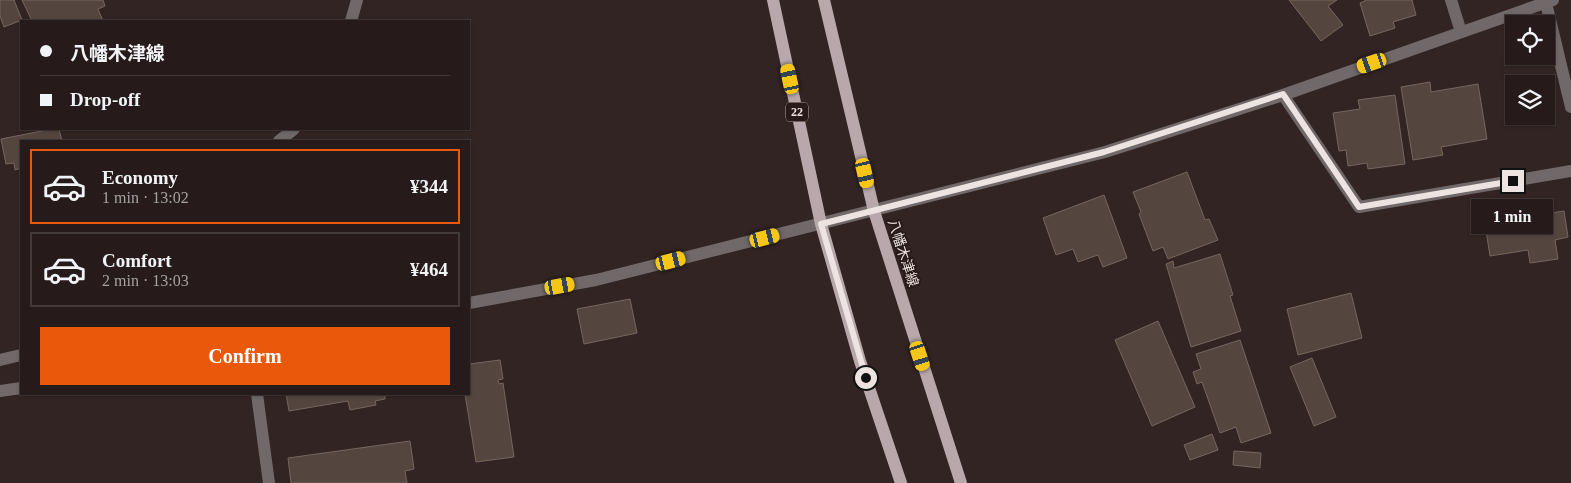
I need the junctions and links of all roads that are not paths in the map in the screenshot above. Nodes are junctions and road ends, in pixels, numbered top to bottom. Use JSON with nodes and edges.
{"nodes":[{"id":1,"x":357,"y":0,"type":"edge"},
{"id":2,"x":773,"y":0,"type":"edge"},
{"id":3,"x":824,"y":0,"type":"edge"},
{"id":4,"x":1451,"y":0,"type":"edge"},
{"id":5,"x":1549,"y":1,"type":"edge"},
{"id":6,"x":351,"y":20,"type":"edge"},
{"id":7,"x":1461,"y":32,"type":"junction"},
{"id":8,"x":1283,"y":94,"type":"junction"},
{"id":9,"x":1571,"y":107,"type":"edge"},
{"id":10,"x":293,"y":130,"type":"edge"},
{"id":11,"x":279,"y":140,"type":"edge"},
{"id":12,"x":1571,"y":171,"type":"edge"},
{"id":13,"x":874,"y":211,"type":"junction"},
{"id":14,"x":821,"y":224,"type":"junction"},
{"id":15,"x":470,"y":303,"type":"edge"},
{"id":16,"x":20,"y":355,"type":"edge"},
{"id":17,"x":0,"y":360,"type":"edge"},
{"id":18,"x":20,"y":388,"type":"edge"},
{"id":19,"x":0,"y":391,"type":"edge"},
{"id":20,"x":257,"y":395,"type":"edge"},
{"id":21,"x":269,"y":483,"type":"edge"},
{"id":22,"x":901,"y":483,"type":"edge"},
{"id":23,"x":961,"y":483,"type":"edge"}],
"edges":[{"from":1,"to":6,"type":"street"},
{"from":2,"to":14,"type":"main road","number":"22"},
{"from":3,"to":13,"type":"main road","name":"八幡木津線"},
{"from":4,"to":7,"type":"street"},
{"from":5,"to":7,"type":"street"},
{"from":5,"to":9,"type":"street"},
{"from":7,"to":8,"type":"street"},
{"from":8,"to":12,"type":"street"},
{"from":8,"to":13,"type":"street"},
{"from":10,"to":11,"type":"street"},
{"from":13,"to":14,"type":"street"},
{"from":13,"to":23,"type":"main road","name":"八幡木津線"},
{"from":14,"to":15,"type":"street"},
{"from":14,"to":22,"type":"main road","number":"22"},
{"from":16,"to":17,"type":"street"},
{"from":18,"to":19,"type":"street"},
{"from":20,"to":21,"type":"street"}]}
